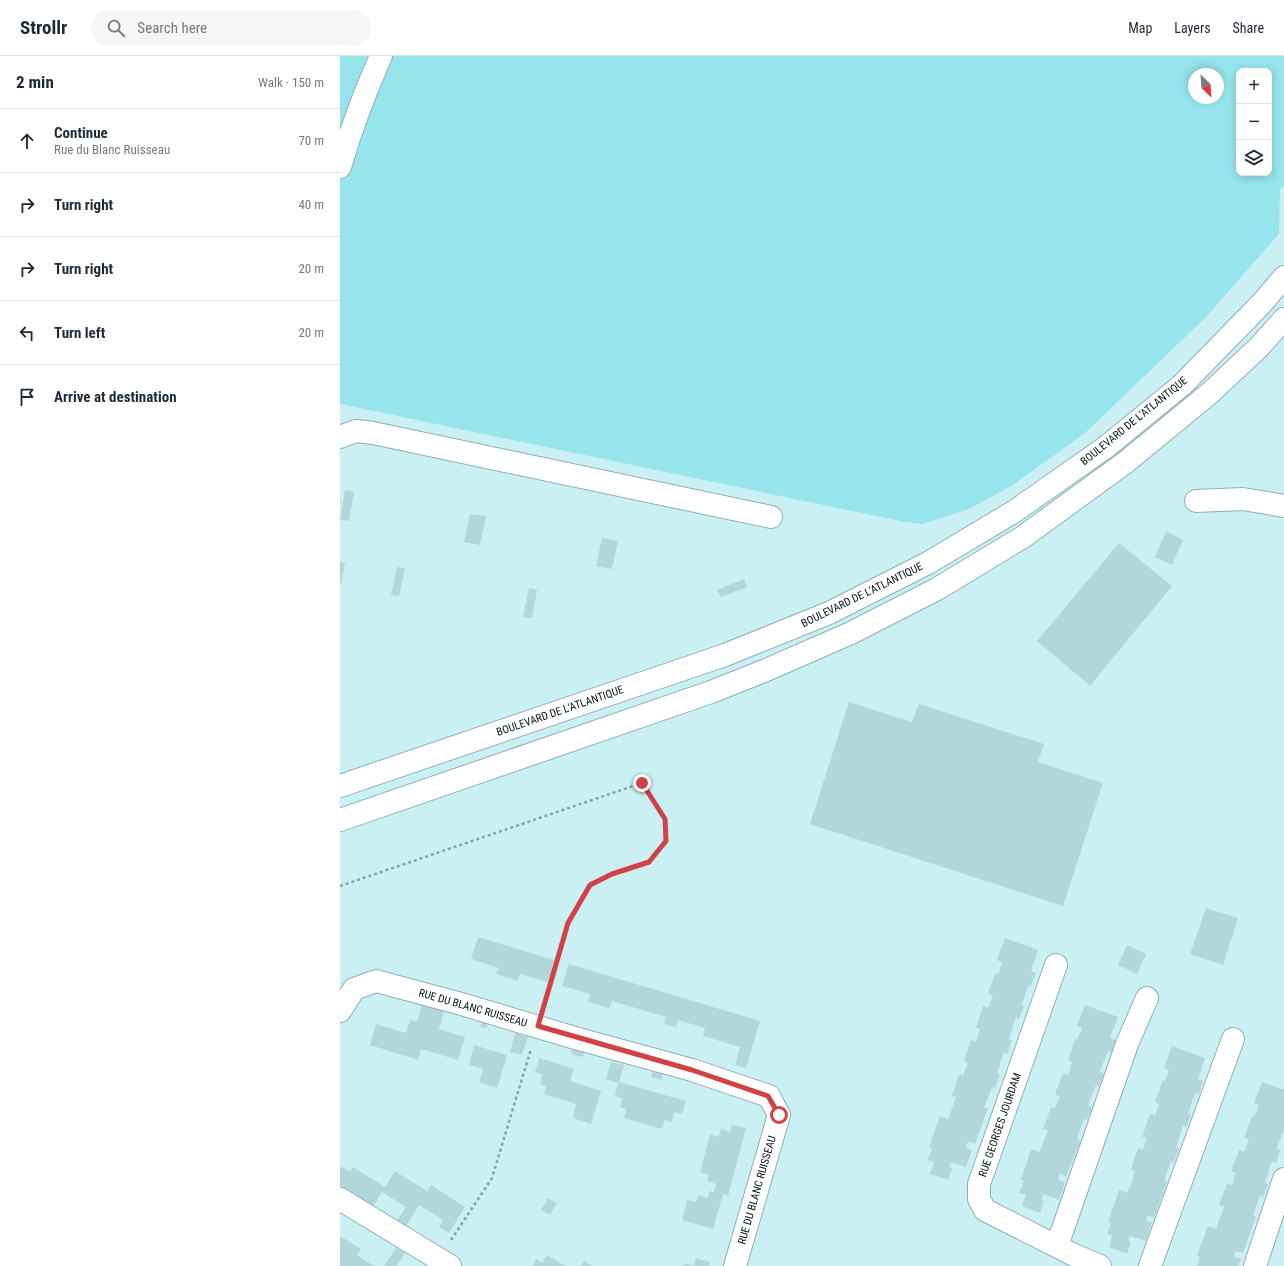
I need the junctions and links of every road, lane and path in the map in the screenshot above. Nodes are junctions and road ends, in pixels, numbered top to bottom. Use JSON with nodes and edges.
{"nodes":[{"id":1,"x":381,"y":56,"type":"edge"},
{"id":2,"x":340,"y":167,"type":"edge"},
{"id":3,"x":1284,"y":277,"type":"edge"},
{"id":4,"x":1284,"y":319,"type":"edge"},
{"id":5,"x":340,"y":438,"type":"edge"},
{"id":6,"x":1196,"y":501,"type":"dead end"},
{"id":7,"x":1284,"y":506,"type":"edge"},
{"id":8,"x":771,"y":517,"type":"dead end"},
{"id":9,"x":340,"y":786,"type":"edge"},
{"id":10,"x":340,"y":820,"type":"edge"},
{"id":11,"x":340,"y":886,"type":"edge"},
{"id":12,"x":1056,"y":965,"type":"dead end"},
{"id":13,"x":1147,"y":998,"type":"dead end"},
{"id":14,"x":340,"y":1011,"type":"edge"},
{"id":15,"x":538,"y":1026,"type":"junction"},
{"id":16,"x":1233,"y":1039,"type":"dead end"},
{"id":17,"x":1284,"y":1178,"type":"edge"},
{"id":18,"x":340,"y":1199,"type":"edge"},
{"id":19,"x":1057,"y":1246,"type":"junction"},
{"id":20,"x":444,"y":1262,"type":"edge"},
{"id":21,"x":735,"y":1266,"type":"edge"},
{"id":22,"x":1100,"y":1266,"type":"edge"},
{"id":23,"x":1150,"y":1266,"type":"edge"},
{"id":24,"x":1255,"y":1266,"type":"edge"}],
"edges":[{"from":1,"to":2,"type":"main road"},
{"from":3,"to":9,"type":"main road","name":"BOULEVARD DE L'ATLANTIQUE"},
{"from":4,"to":10,"type":"main road"},
{"from":5,"to":8,"type":"main road"},
{"from":6,"to":7,"type":"main road"},
{"from":11,"to":15,"type":"path"},
{"from":12,"to":19,"type":"main road","name":"RUE GEORGES JOURDAM"},
{"from":13,"to":19,"type":"main road"},
{"from":14,"to":15,"type":"main road","name":"RUE DU BLANC RUISSEAU"},
{"from":15,"to":20,"type":"path"},
{"from":15,"to":21,"type":"main road","name":"RUE DU BLANC RUISSEAU"},
{"from":16,"to":23,"type":"main road"},
{"from":17,"to":24,"type":"main road"},
{"from":18,"to":20,"type":"main road"},
{"from":19,"to":22,"type":"main road","name":"RUE GEORGES JOURDAM"}]}
